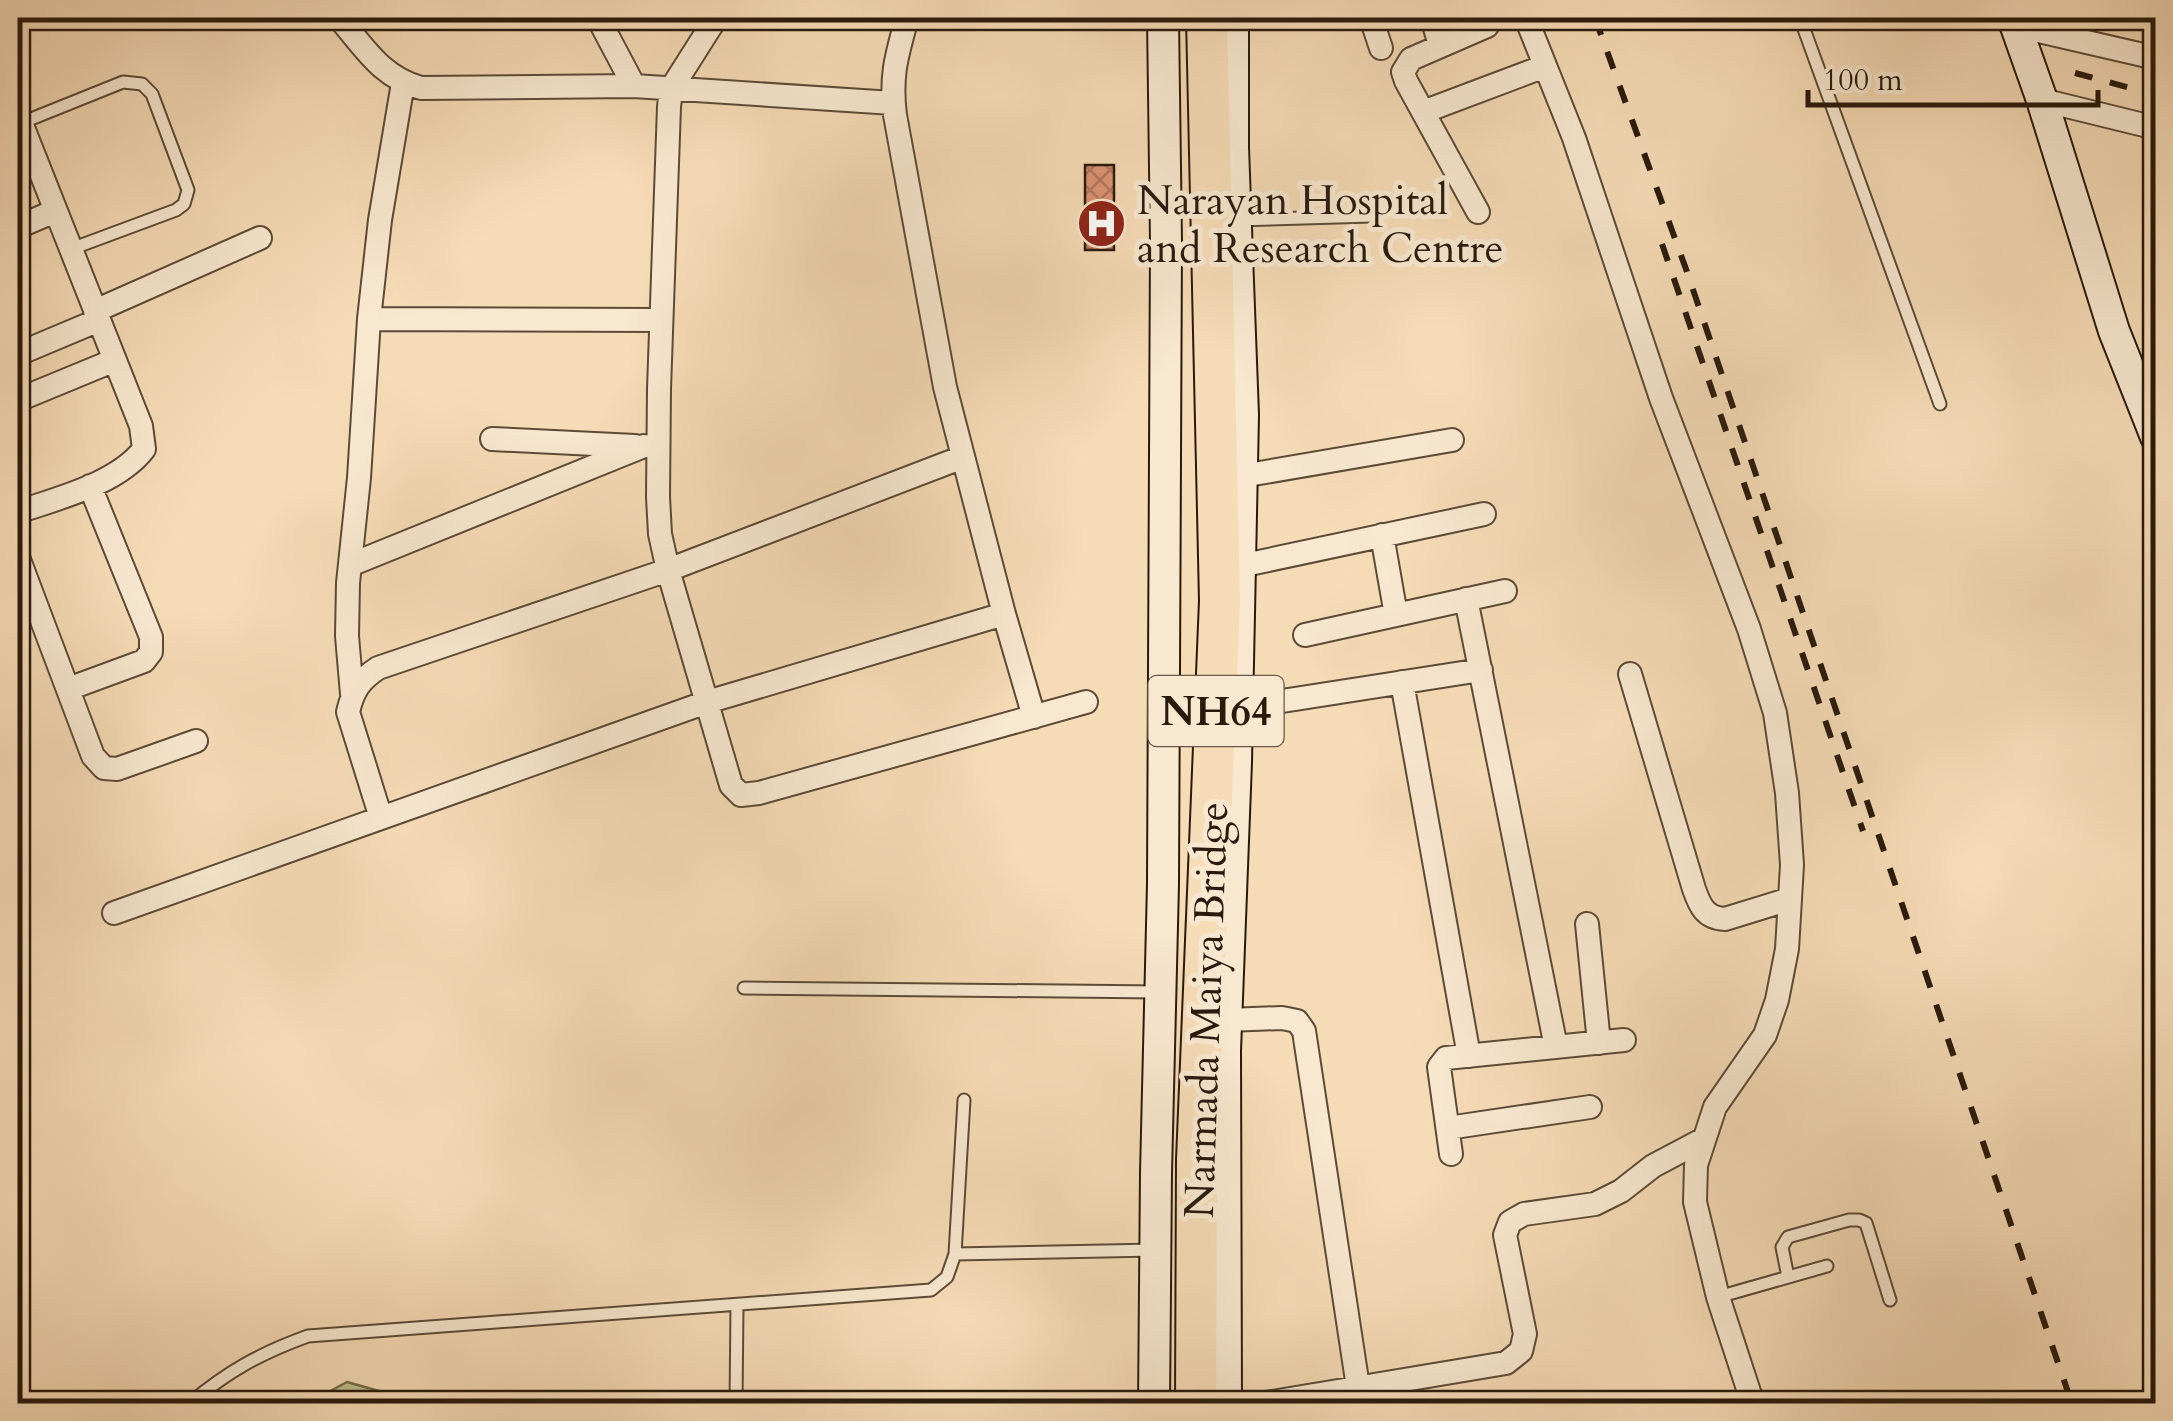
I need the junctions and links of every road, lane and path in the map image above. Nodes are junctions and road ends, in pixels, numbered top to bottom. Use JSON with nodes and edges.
{"nodes":[{"id":1,"x":339,"y":18,"type":"edge"},
{"id":2,"x":598,"y":18,"type":"edge"},
{"id":3,"x":716,"y":18,"type":"edge"},
{"id":4,"x":908,"y":18,"type":"edge"},
{"id":5,"x":1163,"y":18,"type":"edge"},
{"id":6,"x":1187,"y":18,"type":"edge"},
{"id":7,"x":1207,"y":18,"type":"edge"},
{"id":8,"x":1233,"y":18,"type":"edge"},
{"id":9,"x":1371,"y":18,"type":"edge"},
{"id":10,"x":1432,"y":18,"type":"edge"},
{"id":11,"x":1526,"y":18,"type":"edge"},
{"id":12,"x":1800,"y":18,"type":"edge"},
{"id":13,"x":2015,"y":22,"type":"edge"},
{"id":14,"x":1487,"y":26,"type":"dead end"},
{"id":15,"x":1440,"y":45,"type":"junction"},
{"id":16,"x":1381,"y":48,"type":"dead end"},
{"id":17,"x":2148,"y":56,"type":"edge"},
{"id":18,"x":1545,"y":66,"type":"junction"},
{"id":19,"x":403,"y":83,"type":"junction"},
{"id":20,"x":634,"y":86,"type":"junction"},
{"id":21,"x":671,"y":89,"type":"junction"},
{"id":22,"x":2042,"y":100,"type":"junction"},
{"id":23,"x":893,"y":104,"type":"junction"},
{"id":24,"x":1423,"y":112,"type":"junction"},
{"id":25,"x":19,"y":119,"type":"edge"},
{"id":26,"x":2156,"y":128,"type":"edge"},
{"id":27,"x":56,"y":211,"type":"junction"},
{"id":28,"x":1478,"y":212,"type":"dead end"},
{"id":29,"x":1372,"y":216,"type":"dead end"},
{"id":30,"x":1236,"y":220,"type":"junction"},
{"id":31,"x":18,"y":228,"type":"edge"},
{"id":32,"x":260,"y":238,"type":"dead end"},
{"id":33,"x":71,"y":249,"type":"junction"},
{"id":34,"x":97,"y":316,"type":"junction"},
{"id":35,"x":369,"y":319,"type":"junction"},
{"id":36,"x":662,"y":320,"type":"junction"},
{"id":37,"x":18,"y":354,"type":"edge"},
{"id":38,"x":115,"y":360,"type":"junction"},
{"id":39,"x":18,"y":400,"type":"edge"},
{"id":40,"x":1940,"y":404,"type":"dead end"},
{"id":41,"x":2156,"y":437,"type":"edge"},
{"id":42,"x":492,"y":439,"type":"dead end"},
{"id":43,"x":1452,"y":440,"type":"dead end"},
{"id":44,"x":651,"y":447,"type":"junction"},
{"id":45,"x":963,"y":457,"type":"junction"},
{"id":46,"x":1242,"y":476,"type":"junction"},
{"id":47,"x":90,"y":486,"type":"junction"},
{"id":48,"x":18,"y":512,"type":"edge"},
{"id":49,"x":1484,"y":514,"type":"dead end"},
{"id":50,"x":1382,"y":535,"type":"junction"},
{"id":51,"x":18,"y":557,"type":"edge"},
{"id":52,"x":350,"y":564,"type":"junction"},
{"id":53,"x":1240,"y":566,"type":"junction"},
{"id":54,"x":668,"y":570,"type":"junction"},
{"id":55,"x":1505,"y":590,"type":"dead end"},
{"id":56,"x":1466,"y":599,"type":"junction"},
{"id":57,"x":1004,"y":614,"type":"junction"},
{"id":58,"x":1396,"y":614,"type":"junction"},
{"id":59,"x":1305,"y":634,"type":"dead end"},
{"id":60,"x":1481,"y":670,"type":"junction"},
{"id":61,"x":1630,"y":674,"type":"dead end"},
{"id":62,"x":1402,"y":682,"type":"junction"},
{"id":63,"x":68,"y":689,"type":"junction"},
{"id":64,"x":352,"y":694,"type":"junction"},
{"id":65,"x":707,"y":702,"type":"junction"},
{"id":66,"x":1086,"y":702,"type":"dead end"},
{"id":67,"x":1237,"y":708,"type":"junction"},
{"id":68,"x":1034,"y":717,"type":"junction"},
{"id":69,"x":196,"y":741,"type":"dead end"},
{"id":70,"x":381,"y":818,"type":"junction"},
{"id":71,"x":1790,"y":899,"type":"junction"},
{"id":72,"x":114,"y":913,"type":"dead end"},
{"id":73,"x":1587,"y":924,"type":"dead end"},
{"id":74,"x":744,"y":988,"type":"dead end"},
{"id":75,"x":1160,"y":992,"type":"junction"},
{"id":76,"x":1226,"y":1020,"type":"junction"},
{"id":77,"x":1624,"y":1040,"type":"dead end"},
{"id":78,"x":1599,"y":1043,"type":"junction"},
{"id":79,"x":1556,"y":1048,"type":"junction"},
{"id":80,"x":1469,"y":1056,"type":"junction"},
{"id":81,"x":964,"y":1100,"type":"dead end"},
{"id":82,"x":1590,"y":1106,"type":"dead end"},
{"id":83,"x":1448,"y":1128,"type":"junction"},
{"id":84,"x":1704,"y":1139,"type":"junction"},
{"id":85,"x":1451,"y":1154,"type":"dead end"},
{"id":86,"x":1155,"y":1250,"type":"junction"},
{"id":87,"x":955,"y":1254,"type":"junction"},
{"id":88,"x":1826,"y":1266,"type":"dead end"},
{"id":89,"x":1788,"y":1277,"type":"junction"},
{"id":90,"x":1718,"y":1297,"type":"junction"},
{"id":91,"x":1890,"y":1300,"type":"dead end"},
{"id":92,"x":736,"y":1304,"type":"junction"},
{"id":93,"x":1358,"y":1387,"type":"junction"},
{"id":94,"x":1292,"y":1401,"type":"edge"},
{"id":95,"x":189,"y":1404,"type":"edge"},
{"id":96,"x":736,"y":1404,"type":"edge"},
{"id":97,"x":1154,"y":1404,"type":"edge"},
{"id":98,"x":1173,"y":1404,"type":"edge"},
{"id":99,"x":1196,"y":1404,"type":"edge"},
{"id":100,"x":1226,"y":1404,"type":"edge"},
{"id":101,"x":1260,"y":1404,"type":"edge"},
{"id":102,"x":1753,"y":1404,"type":"edge"}],
"edges":[{"from":1,"to":19,"type":"street"},
{"from":2,"to":20,"type":"street"},
{"from":3,"to":21,"type":"street"},
{"from":4,"to":23,"type":"street"},
{"from":5,"to":75,"type":"street"},
{"from":6,"to":98,"type":"highway","number":"NH64"},
{"from":7,"to":99,"type":"highway","name":"Narmada Maiya Bridge","number":"NH64"},
{"from":8,"to":30,"type":"street","number":"NH64"},
{"from":9,"to":16,"type":"street"},
{"from":10,"to":15,"type":"street"},
{"from":11,"to":18,"type":"street"},
{"from":12,"to":40,"type":"lane"},
{"from":13,"to":17,"type":"street"},
{"from":13,"to":22,"type":"street"},
{"from":14,"to":15,"type":"street"},
{"from":15,"to":24,"type":"street"},
{"from":18,"to":24,"type":"street"},
{"from":18,"to":71,"type":"street"},
{"from":19,"to":20,"type":"street"},
{"from":19,"to":35,"type":"street"},
{"from":20,"to":21,"type":"street"},
{"from":21,"to":23,"type":"street"},
{"from":21,"to":36,"type":"street"},
{"from":22,"to":26,"type":"street"},
{"from":22,"to":41,"type":"street"},
{"from":23,"to":45,"type":"street"},
{"from":24,"to":28,"type":"street"},
{"from":25,"to":27,"type":"street"},
{"from":25,"to":33,"type":"lane"},
{"from":27,"to":31,"type":"street"},
{"from":27,"to":33,"type":"street"},
{"from":29,"to":30,"type":"lane"},
{"from":30,"to":46,"type":"street","number":"NH64"},
{"from":32,"to":34,"type":"street"},
{"from":33,"to":34,"type":"street"},
{"from":34,"to":37,"type":"street"},
{"from":34,"to":38,"type":"street"},
{"from":35,"to":36,"type":"street"},
{"from":35,"to":52,"type":"street"},
{"from":36,"to":44,"type":"street"},
{"from":38,"to":39,"type":"street"},
{"from":38,"to":47,"type":"street"},
{"from":42,"to":44,"type":"street"},
{"from":43,"to":46,"type":"street"},
{"from":44,"to":52,"type":"street"},
{"from":44,"to":54,"type":"street"},
{"from":45,"to":54,"type":"street"},
{"from":45,"to":57,"type":"street"},
{"from":46,"to":53,"type":"street","number":"NH64"},
{"from":47,"to":48,"type":"street"},
{"from":47,"to":63,"type":"street"},
{"from":49,"to":50,"type":"street"},
{"from":50,"to":53,"type":"street"},
{"from":50,"to":58,"type":"street"},
{"from":51,"to":63,"type":"street"},
{"from":52,"to":64,"type":"street"},
{"from":53,"to":67,"type":"street","number":"NH64"},
{"from":54,"to":64,"type":"street"},
{"from":54,"to":65,"type":"street"},
{"from":55,"to":56,"type":"street"},
{"from":56,"to":58,"type":"street"},
{"from":56,"to":60,"type":"street"},
{"from":57,"to":65,"type":"street"},
{"from":57,"to":68,"type":"street"},
{"from":58,"to":59,"type":"street"},
{"from":60,"to":62,"type":"street"},
{"from":60,"to":79,"type":"street"},
{"from":61,"to":71,"type":"street"},
{"from":62,"to":67,"type":"street"},
{"from":62,"to":80,"type":"street"},
{"from":63,"to":69,"type":"street"},
{"from":64,"to":70,"type":"street"},
{"from":65,"to":68,"type":"street"},
{"from":65,"to":70,"type":"street"},
{"from":66,"to":68,"type":"street"},
{"from":67,"to":76,"type":"street","number":"NH64"},
{"from":70,"to":72,"type":"street"},
{"from":71,"to":84,"type":"street"},
{"from":73,"to":78,"type":"street"},
{"from":74,"to":75,"type":"lane"},
{"from":75,"to":86,"type":"street"},
{"from":76,"to":93,"type":"street"},
{"from":76,"to":100,"type":"street","number":"NH64"},
{"from":77,"to":78,"type":"street"},
{"from":78,"to":79,"type":"street"},
{"from":79,"to":80,"type":"street"},
{"from":80,"to":83,"type":"street"},
{"from":81,"to":87,"type":"lane"},
{"from":82,"to":83,"type":"street"},
{"from":83,"to":85,"type":"street"},
{"from":84,"to":90,"type":"street"},
{"from":84,"to":93,"type":"street"},
{"from":86,"to":87,"type":"lane"},
{"from":86,"to":97,"type":"street"},
{"from":87,"to":92,"type":"lane"},
{"from":88,"to":89,"type":"lane"},
{"from":89,"to":90,"type":"lane"},
{"from":89,"to":91,"type":"lane"},
{"from":90,"to":102,"type":"street"},
{"from":92,"to":95,"type":"lane"},
{"from":92,"to":96,"type":"lane"},
{"from":93,"to":94,"type":"street"},
{"from":94,"to":101,"type":"street"}]}
